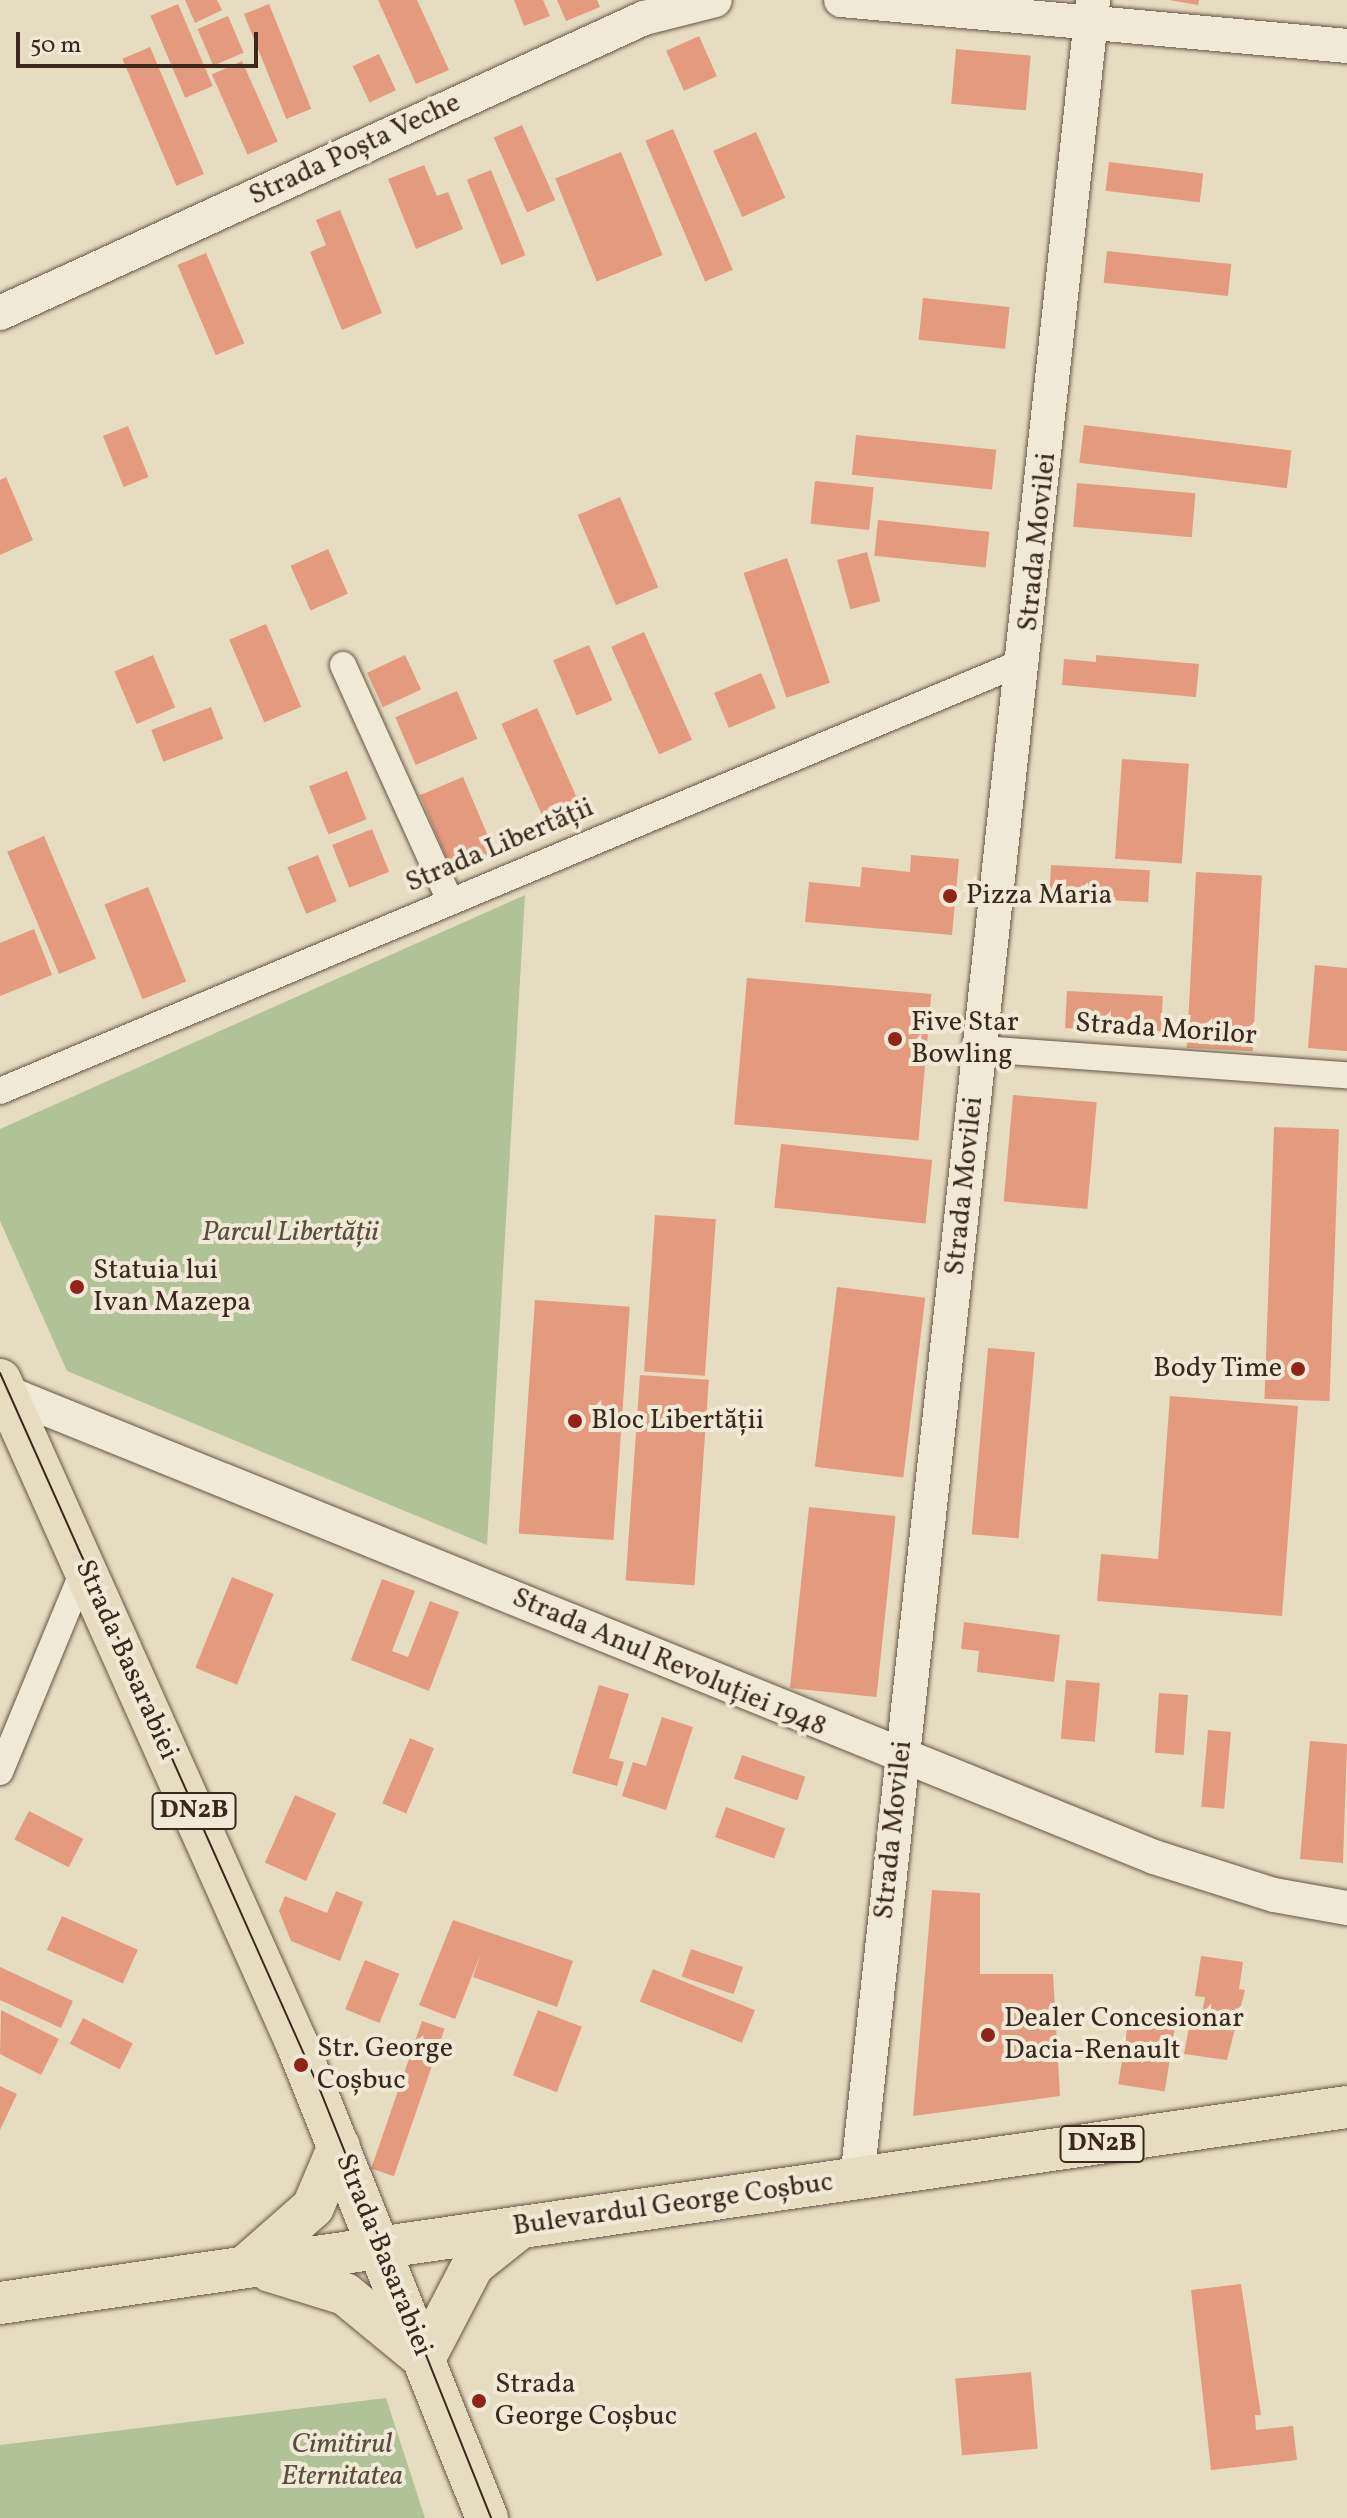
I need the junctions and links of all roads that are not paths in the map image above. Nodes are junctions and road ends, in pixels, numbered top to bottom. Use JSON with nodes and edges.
{"nodes":[{"id":1,"x":715,"y":0,"type":"edge"},
{"id":2,"x":841,"y":0,"type":"edge"},
{"id":3,"x":1092,"y":10,"type":"edge"},
{"id":4,"x":1347,"y":46,"type":"edge"},
{"id":5,"x":0,"y":313,"type":"edge"},
{"id":6,"x":1025,"y":661,"type":"junction"},
{"id":7,"x":343,"y":665,"type":"dead end"},
{"id":8,"x":450,"y":901,"type":"junction"},
{"id":9,"x":980,"y":1049,"type":"junction"},
{"id":10,"x":1347,"y":1075,"type":"edge"},
{"id":11,"x":0,"y":1091,"type":"edge"},
{"id":12,"x":2,"y":1388,"type":"edge"},
{"id":13,"x":85,"y":1567,"type":"junction"},
{"id":14,"x":902,"y":1760,"type":"junction"},
{"id":15,"x":0,"y":1772,"type":"edge"},
{"id":16,"x":1347,"y":1908,"type":"edge"},
{"id":17,"x":1347,"y":2107,"type":"edge"},
{"id":18,"x":339,"y":2146,"type":"junction"},
{"id":19,"x":857,"y":2180,"type":"junction"},
{"id":20,"x":522,"y":2226,"type":"junction"},
{"id":21,"x":379,"y":2247,"type":"junction"},
{"id":22,"x":245,"y":2267,"type":"junction"},
{"id":23,"x":0,"y":2303,"type":"edge"},
{"id":24,"x":424,"y":2359,"type":"junction"},
{"id":25,"x":487,"y":2518,"type":"edge"}],
"edges":[{"from":1,"to":5,"type":"street","name":"Strada Poșta Veche"},
{"from":2,"to":3,"type":"street"},
{"from":3,"to":4,"type":"street"},
{"from":3,"to":6,"type":"street","name":"Strada Movilei"},
{"from":6,"to":8,"type":"street","name":"Strada Libertății"},
{"from":6,"to":9,"type":"street","name":"Strada Movilei"},
{"from":7,"to":8,"type":"street"},
{"from":8,"to":11,"type":"street","name":"Strada Libertății"},
{"from":9,"to":10,"type":"street","name":"Strada Morilor"},
{"from":9,"to":14,"type":"street","name":"Strada Movilei"},
{"from":12,"to":13,"type":"main road","name":"Strada Basarabiei","number":"DN2B"},
{"from":12,"to":14,"type":"street","name":"Strada Anul Revoluției 1948"},
{"from":13,"to":15,"type":"street"},
{"from":13,"to":18,"type":"main road","name":"Strada Basarabiei","number":"DN2B"},
{"from":14,"to":16,"type":"street","name":"Strada Anul Revoluției 1948"},
{"from":14,"to":19,"type":"street","name":"Strada Movilei"},
{"from":17,"to":19,"type":"main road","name":"Bulevardul George Coșbuc","number":"DN2B"},
{"from":18,"to":21,"type":"main road","name":"Strada Basarabiei","number":"DN2B"},
{"from":18,"to":22,"type":"main road"},
{"from":19,"to":20,"type":"main road","name":"Bulevardul George Coșbuc","number":"DN2B"},
{"from":20,"to":21,"type":"main road","name":"Bulevardul George Coșbuc","number":"DN2B"},
{"from":20,"to":24,"type":"main road"},
{"from":21,"to":22,"type":"main road","name":"Bulevardul George Coșbuc"},
{"from":21,"to":24,"type":"main road","name":"Strada Basarabiei"},
{"from":22,"to":23,"type":"main road","name":"Bulevardul George Coșbuc"},
{"from":22,"to":24,"type":"main road"},
{"from":24,"to":25,"type":"main road","name":"Strada Basarabiei"}]}
